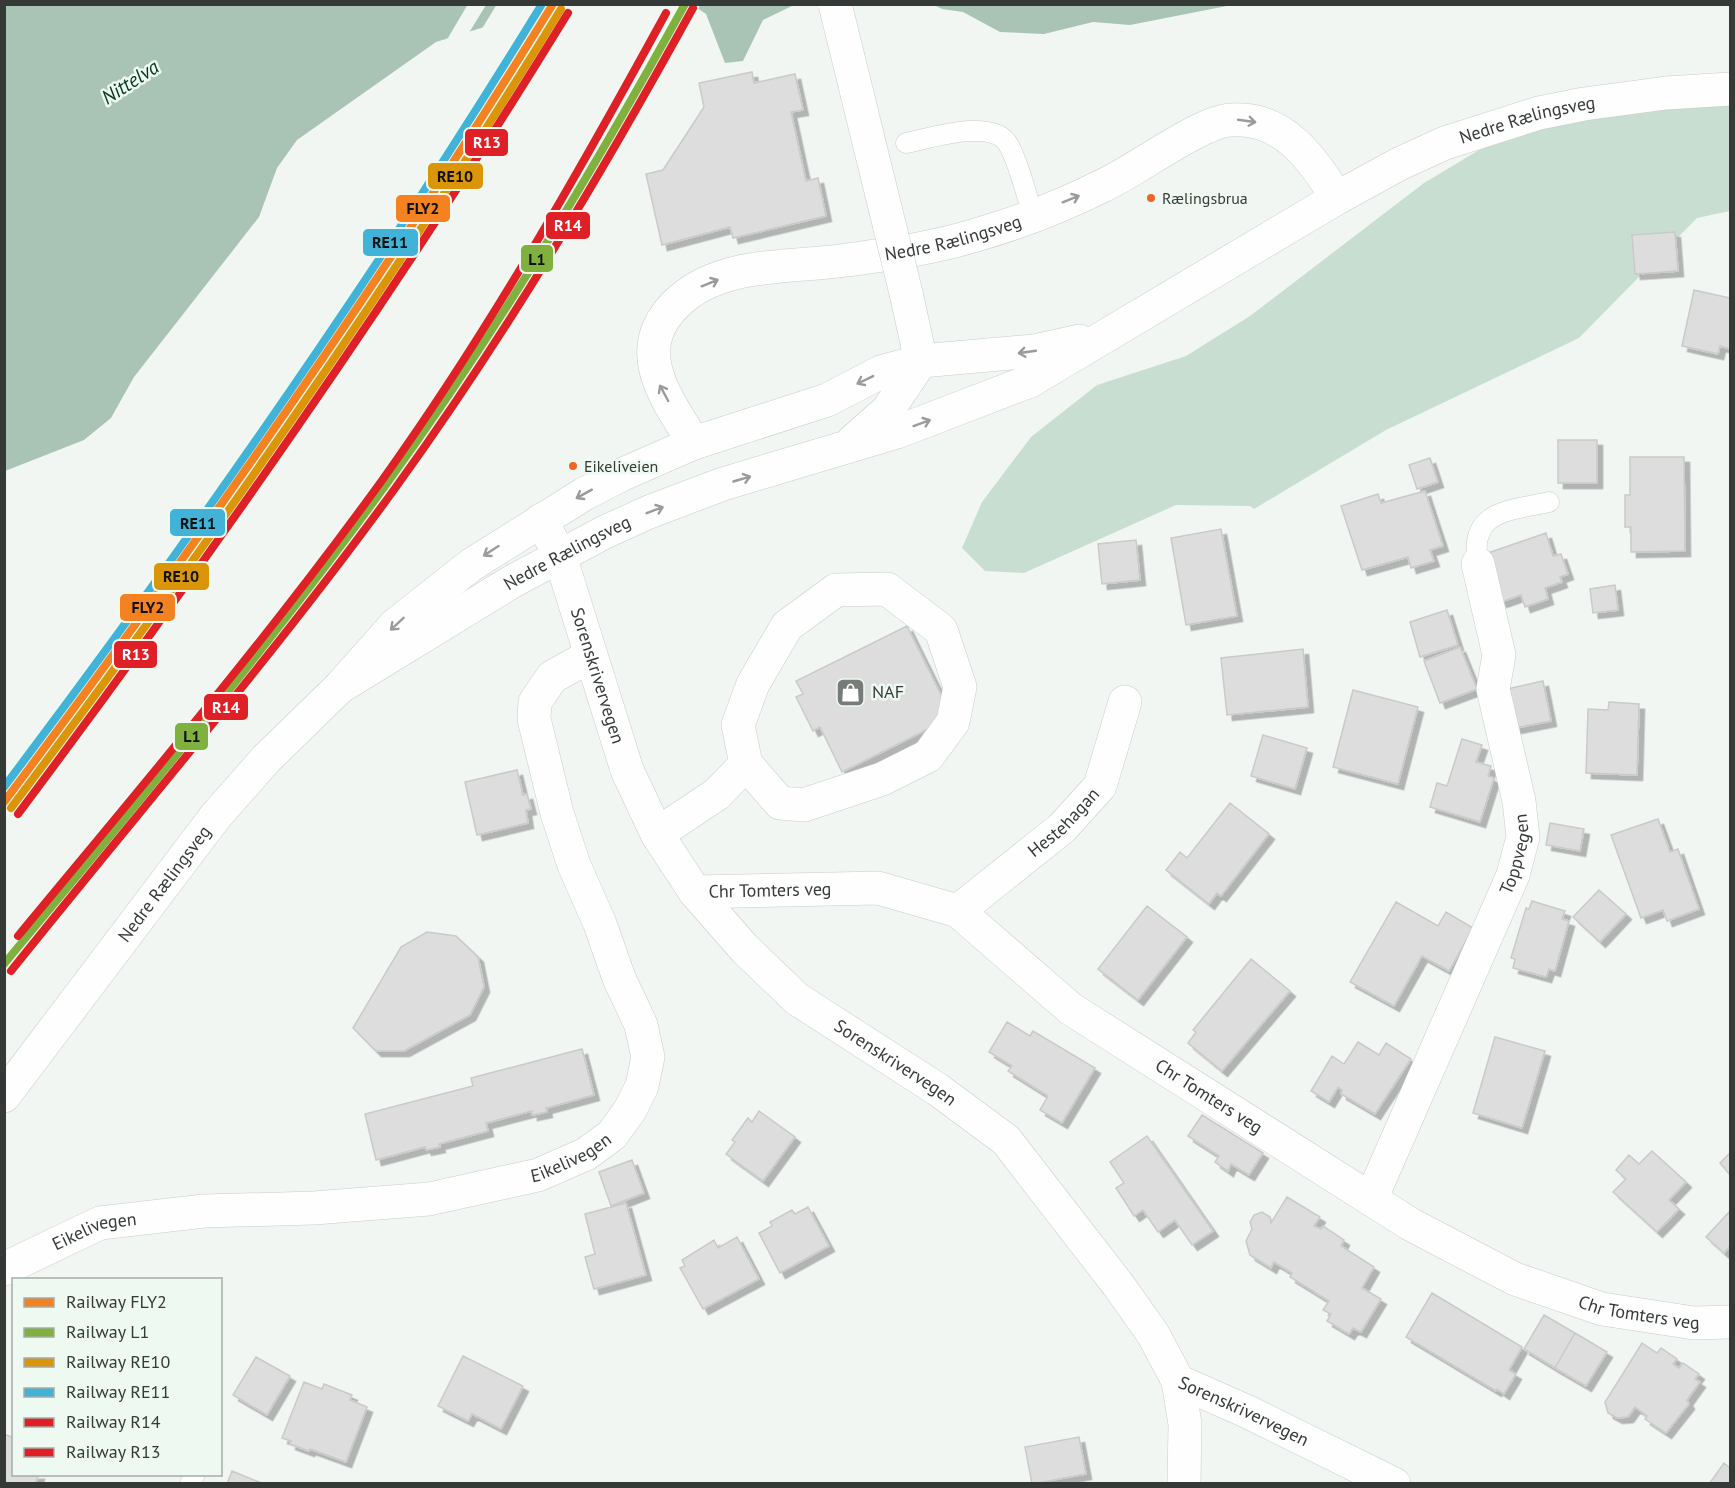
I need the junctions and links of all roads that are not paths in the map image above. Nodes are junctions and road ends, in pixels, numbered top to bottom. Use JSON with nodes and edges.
{"nodes":[{"id":1,"x":835,"y":4,"type":"edge"},
{"id":2,"x":1731,"y":89,"type":"edge"},
{"id":3,"x":906,"y":143,"type":"dead end"},
{"id":4,"x":1337,"y":198,"type":"junction"},
{"id":5,"x":1032,"y":215,"type":"junction"},
{"id":6,"x":1104,"y":335,"type":"junction"},
{"id":7,"x":921,"y":361,"type":"junction"},
{"id":8,"x":694,"y":443,"type":"junction"},
{"id":9,"x":846,"y":447,"type":"junction"},
{"id":10,"x":1549,"y":502,"type":"dead end"},
{"id":11,"x":541,"y":520,"type":"junction"},
{"id":12,"x":560,"y":556,"type":"junction"},
{"id":13,"x":1478,"y":564,"type":"joint"},
{"id":14,"x":590,"y":656,"type":"junction"},
{"id":15,"x":340,"y":687,"type":"junction"},
{"id":16,"x":1125,"y":702,"type":"dead end"},
{"id":17,"x":746,"y":764,"type":"junction"},
{"id":18,"x":657,"y":834,"type":"junction"},
{"id":19,"x":695,"y":892,"type":"junction"},
{"id":20,"x":958,"y":910,"type":"junction"},
{"id":21,"x":4,"y":1096,"type":"edge"},
{"id":22,"x":1371,"y":1199,"type":"junction"},
{"id":23,"x":4,"y":1269,"type":"edge"},
{"id":24,"x":1731,"y":1322,"type":"edge"},
{"id":25,"x":1178,"y":1381,"type":"junction"},
{"id":26,"x":1184,"y":1484,"type":"edge"},
{"id":27,"x":1394,"y":1484,"type":"edge"}],
"edges":[{"from":1,"to":7,"type":"street","bridge":true},
{"from":2,"to":4,"type":"street","name":"Nedre Rælingsveg"},
{"from":3,"to":5,"type":"lane"},
{"from":5,"to":4,"type":"street","name":"Nedre Rælingsveg","one_way":true},
{"from":4,"to":6,"type":"street","name":"Nedre Rælingsveg"},
{"from":8,"to":5,"type":"street","name":"Nedre Rælingsveg","one_way":true},
{"from":6,"to":7,"type":"street","name":"Nedre Rælingsveg","one_way":true},
{"from":9,"to":6,"type":"street","name":"Nedre Rælingsveg","one_way":true},
{"from":7,"to":8,"type":"street","name":"Nedre Rælingsveg","one_way":true},
{"from":7,"to":9,"type":"street","name":"Nedre Rælingsveg"},
{"from":8,"to":11,"type":"street","name":"Nedre Rælingsveg","one_way":true},
{"from":12,"to":9,"type":"street","name":"Nedre Rælingsveg","one_way":true},
{"from":10,"to":13,"type":"lane","name":"Toppvegen"},
{"from":11,"to":12,"type":"street","name":"Sorenskrivervegen"},
{"from":11,"to":15,"type":"street","name":"Nedre Rælingsveg","one_way":true},
{"from":12,"to":14,"type":"street","name":"Sorenskrivervegen"},
{"from":12,"to":15,"type":"street","name":"Nedre Rælingsveg"},
{"from":13,"to":22,"type":"street","name":"Toppvegen"},
{"from":14,"to":18,"type":"street","name":"Sorenskrivervegen"},
{"from":14,"to":23,"type":"street","name":"Eikelivegen"},
{"from":15,"to":21,"type":"street","name":"Nedre Rælingsveg"},
{"from":16,"to":20,"type":"street","name":"Hestehagan"},
{"from":17,"to":17,"type":"street"},
{"from":17,"to":18,"type":"street"},
{"from":18,"to":19,"type":"street","name":"Sorenskrivervegen"},
{"from":19,"to":20,"type":"street","name":"Chr Tomters veg"},
{"from":19,"to":25,"type":"street","name":"Sorenskrivervegen"},
{"from":20,"to":22,"type":"street","name":"Chr Tomters veg"},
{"from":22,"to":24,"type":"street","name":"Chr Tomters veg"},
{"from":25,"to":26,"type":"street"},
{"from":25,"to":27,"type":"street","name":"Sorenskrivervegen"}]}
